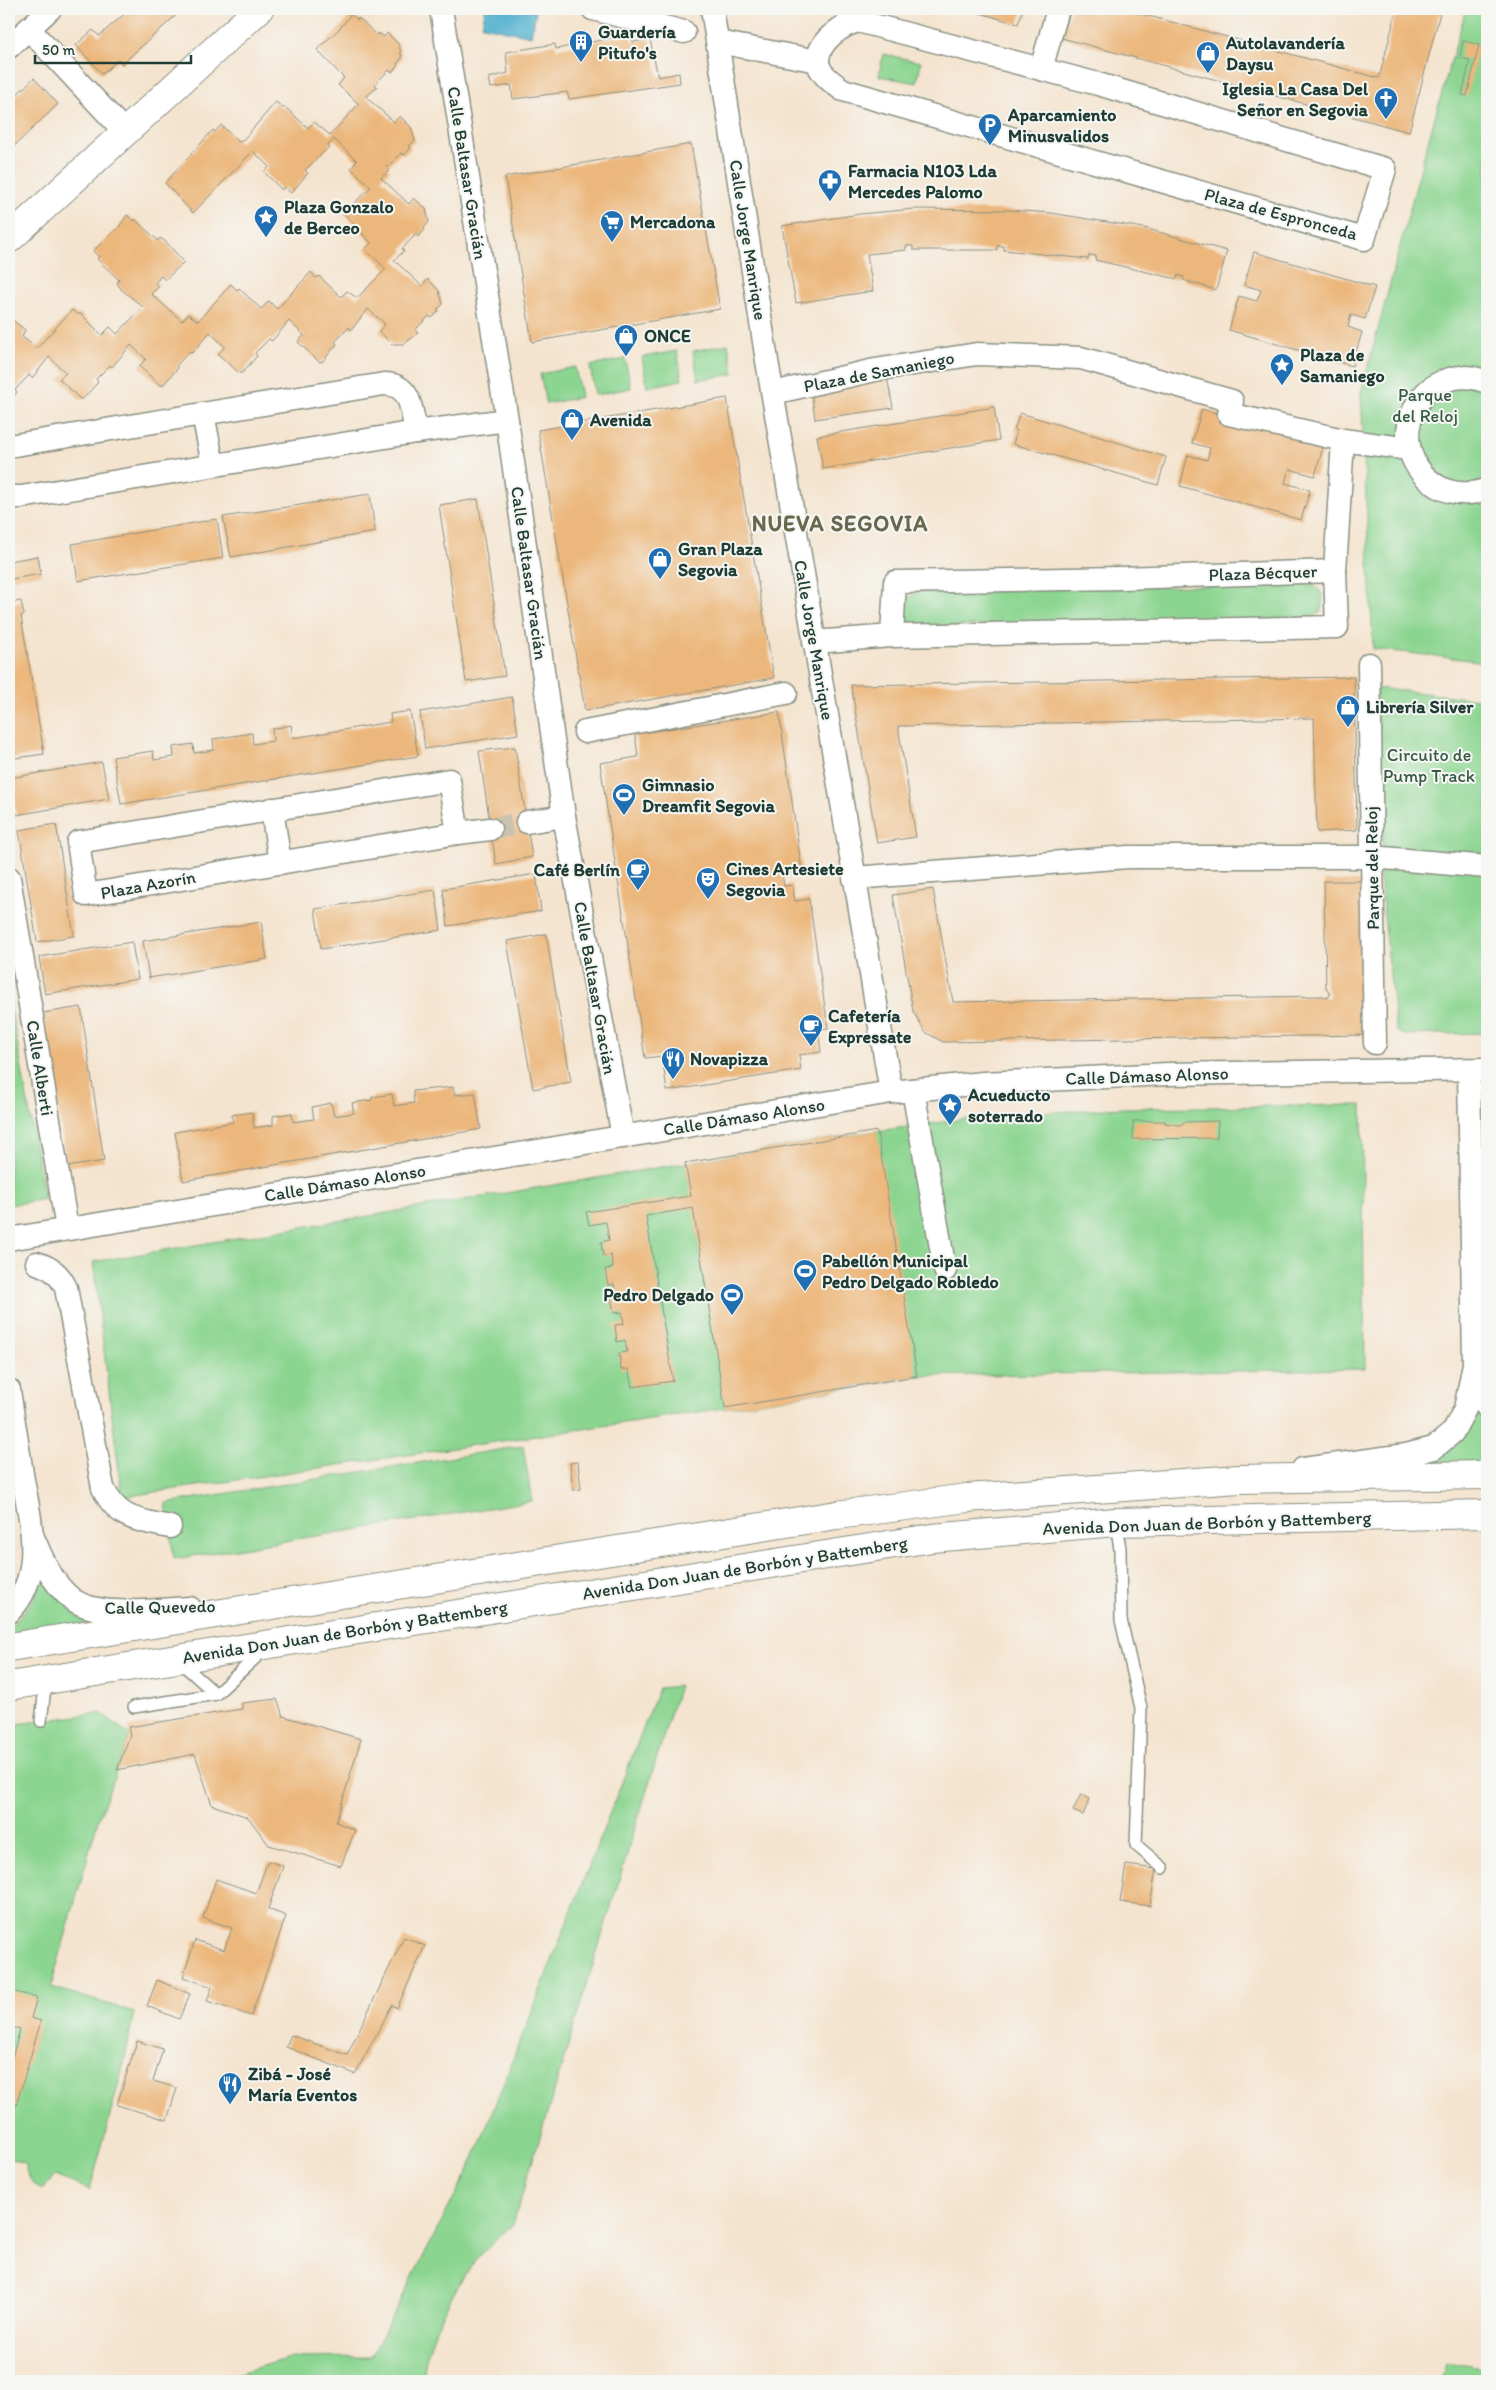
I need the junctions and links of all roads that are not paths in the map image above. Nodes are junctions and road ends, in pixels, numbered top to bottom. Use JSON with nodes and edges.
{"nodes":[{"id":1,"x":50,"y":9,"type":"edge"},
{"id":2,"x":259,"y":9,"type":"edge"},
{"id":3,"x":440,"y":9,"type":"edge"},
{"id":4,"x":593,"y":9,"type":"edge"},
{"id":5,"x":712,"y":9,"type":"edge"},
{"id":6,"x":1058,"y":9,"type":"edge"},
{"id":7,"x":28,"y":29,"type":"junction"},
{"id":8,"x":684,"y":32,"type":"dead end"},
{"id":9,"x":718,"y":42,"type":"junction"},
{"id":10,"x":9,"y":47,"type":"edge"},
{"id":11,"x":818,"y":61,"type":"junction"},
{"id":12,"x":1041,"y":69,"type":"junction"},
{"id":13,"x":124,"y":131,"type":"junction"},
{"id":14,"x":9,"y":239,"type":"edge"},
{"id":15,"x":1487,"y":382,"type":"edge"},
{"id":16,"x":773,"y":393,"type":"junction"},
{"id":17,"x":203,"y":414,"type":"junction"},
{"id":18,"x":507,"y":420,"type":"junction"},
{"id":19,"x":416,"y":432,"type":"junction"},
{"id":20,"x":1343,"y":440,"type":"junction"},
{"id":21,"x":9,"y":446,"type":"edge"},
{"id":22,"x":1409,"y":450,"type":"junction"},
{"id":23,"x":213,"y":465,"type":"junction"},
{"id":24,"x":1487,"y":489,"type":"edge"},
{"id":25,"x":9,"y":497,"type":"edge"},
{"id":26,"x":1334,"y":571,"type":"junction"},
{"id":27,"x":892,"y":636,"type":"junction"},
{"id":28,"x":814,"y":642,"type":"junction"},
{"id":29,"x":1369,"y":664,"type":"dead end"},
{"id":30,"x":786,"y":693,"type":"dead end"},
{"id":31,"x":585,"y":732,"type":"dead end"},
{"id":32,"x":272,"y":810,"type":"junction"},
{"id":33,"x":564,"y":816,"type":"junction"},
{"id":34,"x":527,"y":822,"type":"tunnel mouth"},
{"id":35,"x":490,"y":829,"type":"tunnel mouth"},
{"id":36,"x":458,"y":833,"type":"junction"},
{"id":37,"x":1372,"y":857,"type":"junction"},
{"id":38,"x":280,"y":863,"type":"junction"},
{"id":39,"x":1487,"y":867,"type":"edge"},
{"id":40,"x":9,"y":878,"type":"edge"},
{"id":41,"x":854,"y":878,"type":"junction"},
{"id":42,"x":1375,"y":1043,"type":"dead end"},
{"id":43,"x":1478,"y":1069,"type":"edge"},
{"id":44,"x":913,"y":1090,"type":"junction"},
{"id":45,"x":891,"y":1092,"type":"junction"},
{"id":46,"x":623,"y":1137,"type":"junction"},
{"id":47,"x":67,"y":1229,"type":"junction"},
{"id":48,"x":9,"y":1239,"type":"edge"},
{"id":49,"x":36,"y":1263,"type":"dead end"},
{"id":50,"x":945,"y":1270,"type":"dead end"},
{"id":51,"x":1474,"y":1364,"type":"junction"},
{"id":52,"x":9,"y":1390,"type":"edge"},
{"id":53,"x":1487,"y":1407,"type":"edge"},
{"id":54,"x":1487,"y":1475,"type":"edge"},
{"id":55,"x":1239,"y":1479,"type":"junction"},
{"id":56,"x":1487,"y":1514,"type":"edge"},
{"id":57,"x":1116,"y":1522,"type":"junction"},
{"id":58,"x":170,"y":1527,"type":"dead end"},
{"id":59,"x":33,"y":1537,"type":"junction"},
{"id":60,"x":265,"y":1605,"type":"junction"},
{"id":61,"x":9,"y":1612,"type":"edge"},
{"id":62,"x":268,"y":1646,"type":"junction"},
{"id":63,"x":9,"y":1647,"type":"edge"},
{"id":64,"x":177,"y":1659,"type":"junction"},
{"id":65,"x":46,"y":1680,"type":"junction"},
{"id":66,"x":9,"y":1686,"type":"edge"},
{"id":67,"x":216,"y":1694,"type":"junction"},
{"id":68,"x":134,"y":1707,"type":"dead end"},
{"id":69,"x":41,"y":1721,"type":"dead end"},
{"id":70,"x":1163,"y":1868,"type":"dead end"}],
"edges":[{"from":1,"to":7,"type":"street"},
{"from":2,"to":13,"type":"main road"},
{"from":3,"to":18,"type":"street","name":"Calle Baltasar Gracián"},
{"from":4,"to":8,"type":"street"},
{"from":5,"to":9,"type":"street","name":"Calle Jorge Manrique"},
{"from":6,"to":12,"type":"street"},
{"from":7,"to":10,"type":"street"},
{"from":7,"to":13,"type":"street"},
{"from":9,"to":11,"type":"street"},
{"from":9,"to":16,"type":"street","name":"Calle Jorge Manrique"},
{"from":11,"to":12,"type":"street","name":"Plaza de Espronceda"},
{"from":11,"to":12,"type":"street","name":"Plaza de Espronceda"},
{"from":13,"to":14,"type":"main road"},
{"from":15,"to":22,"type":"street"},
{"from":16,"to":20,"type":"street","name":"Plaza de Samaniego"},
{"from":16,"to":28,"type":"street","name":"Calle Jorge Manrique"},
{"from":17,"to":19,"type":"street"},
{"from":17,"to":21,"type":"street"},
{"from":17,"to":23,"type":"street"},
{"from":18,"to":19,"type":"street"},
{"from":18,"to":33,"type":"street","name":"Calle Baltasar Gracián"},
{"from":19,"to":23,"type":"street"},
{"from":20,"to":22,"type":"street","name":"Plaza de Samaniego"},
{"from":20,"to":26,"type":"street"},
{"from":22,"to":24,"type":"street"},
{"from":23,"to":25,"type":"street"},
{"from":26,"to":27,"type":"street","name":"Plaza Bécquer"},
{"from":26,"to":27,"type":"street","name":"Plaza Bécquer"},
{"from":27,"to":28,"type":"street","name":"Plaza Bécquer"},
{"from":28,"to":41,"type":"street","name":"Calle Jorge Manrique"},
{"from":29,"to":37,"type":"street","name":"Parque del Reloj"},
{"from":30,"to":31,"type":"street"},
{"from":32,"to":36,"type":"street","name":"Plaza Azorín"},
{"from":32,"to":38,"type":"street"},
{"from":32,"to":38,"type":"street","name":"Plaza Azorín"},
{"from":33,"to":34,"type":"street"},
{"from":33,"to":46,"type":"street","name":"Calle Baltasar Gracián"},
{"from":35,"to":36,"type":"street","name":"Plaza Azorín"},
{"from":36,"to":38,"type":"street","name":"Plaza Azorín"},
{"from":37,"to":39,"type":"street"},
{"from":37,"to":41,"type":"street"},
{"from":37,"to":42,"type":"street","name":"Parque del Reloj"},
{"from":40,"to":47,"type":"street","name":"Calle Alberti"},
{"from":41,"to":45,"type":"street","name":"Calle Jorge Manrique"},
{"from":43,"to":44,"type":"street","name":"Calle Dámaso Alonso"},
{"from":43,"to":51,"type":"street"},
{"from":44,"to":45,"type":"street","name":"Calle Dámaso Alonso"},
{"from":44,"to":50,"type":"street"},
{"from":45,"to":46,"type":"street","name":"Calle Dámaso Alonso"},
{"from":46,"to":47,"type":"street","name":"Calle Dámaso Alonso"},
{"from":47,"to":48,"type":"street","name":"Calle Dámaso Alonso"},
{"from":49,"to":58,"type":"street"},
{"from":51,"to":53,"type":"street"},
{"from":51,"to":55,"type":"street"},
{"from":52,"to":59,"type":"street","name":"Calle Quevedo"},
{"from":54,"to":55,"type":"main road","name":"Avenida Don Juan de Borbón y Battemberg"},
{"from":55,"to":60,"type":"main road","name":"Avenida Don Juan de Borbón y Battemberg"},
{"from":56,"to":57,"type":"main road","name":"Avenida Don Juan de Borbón y Battemberg"},
{"from":57,"to":62,"type":"main road","name":"Avenida Don Juan de Borbón y Battemberg"},
{"from":57,"to":70,"type":"lane"},
{"from":59,"to":60,"type":"street","name":"Calle Quevedo"},
{"from":59,"to":61,"type":"street","name":"Calle Quevedo"},
{"from":60,"to":63,"type":"main road","name":"Avenida Don Juan de Borbón y Battemberg"},
{"from":62,"to":64,"type":"main road","name":"Avenida Don Juan de Borbón y Battemberg"},
{"from":62,"to":67,"type":"lane"},
{"from":64,"to":65,"type":"main road","name":"Avenida Don Juan de Borbón y Battemberg"},
{"from":64,"to":67,"type":"lane"},
{"from":65,"to":66,"type":"main road","name":"Avenida Don Juan de Borbón y Battemberg"},
{"from":65,"to":69,"type":"lane"},
{"from":67,"to":68,"type":"lane"}]}
